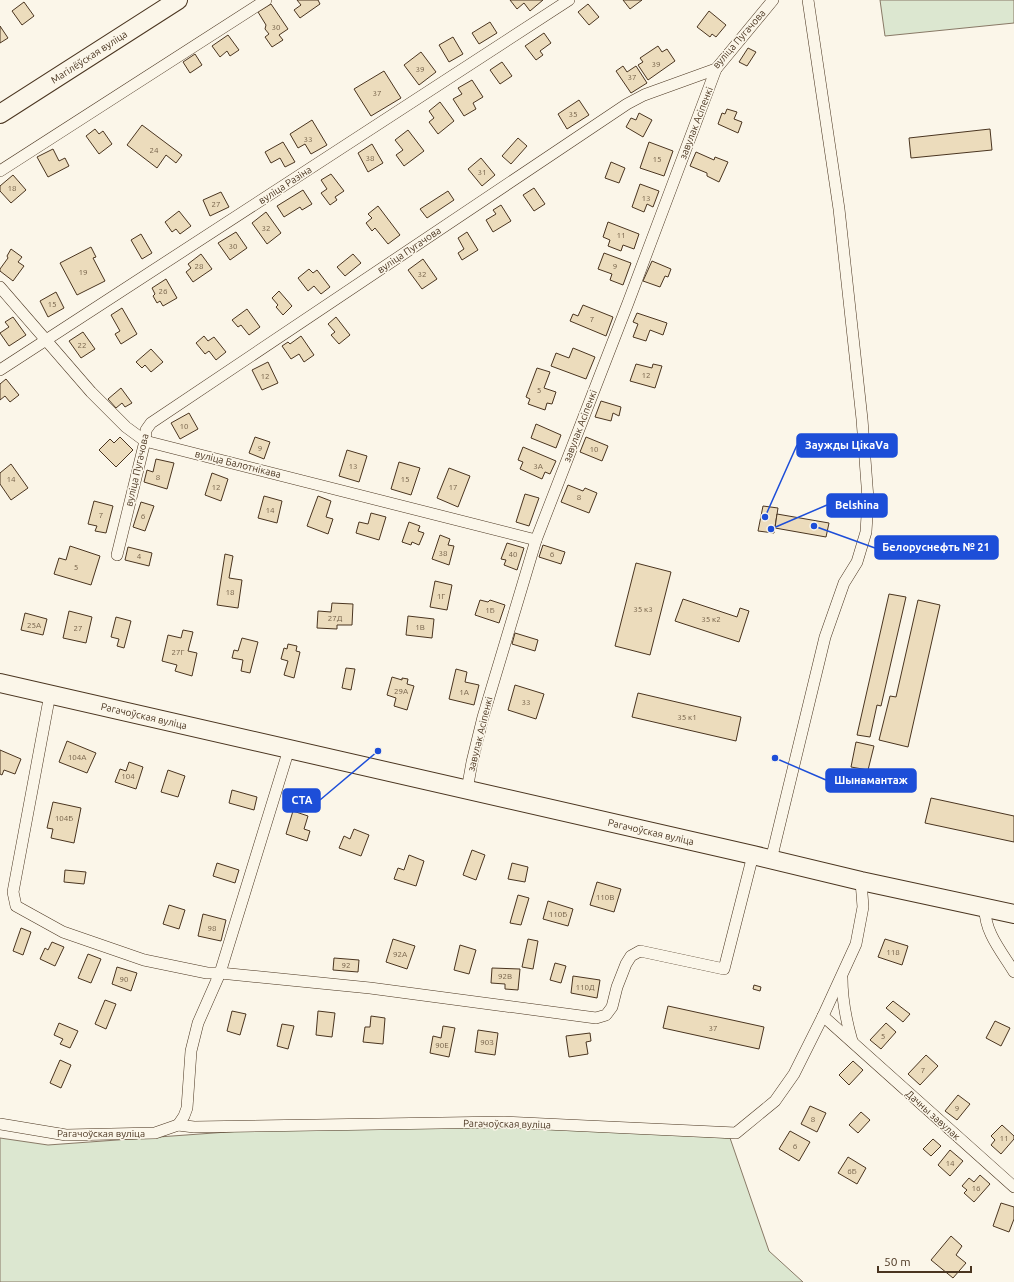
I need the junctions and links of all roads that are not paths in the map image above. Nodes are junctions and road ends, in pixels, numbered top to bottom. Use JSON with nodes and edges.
{"nodes":[{"id":1,"x":178,"y":0,"type":"edge"},
{"id":2,"x":266,"y":0,"type":"edge"},
{"id":3,"x":569,"y":0,"type":"edge"},
{"id":4,"x":773,"y":0,"type":"edge"},
{"id":5,"x":808,"y":0,"type":"edge"},
{"id":6,"x":716,"y":69,"type":"junction"},
{"id":7,"x":0,"y":114,"type":"edge"},
{"id":8,"x":0,"y":171,"type":"edge"},
{"id":9,"x":0,"y":287,"type":"edge"},
{"id":10,"x":47,"y":340,"type":"junction"},
{"id":11,"x":0,"y":370,"type":"edge"},
{"id":12,"x":145,"y":441,"type":"junction"},
{"id":13,"x":536,"y":540,"type":"junction"},
{"id":14,"x":117,"y":555,"type":"dead end"},
{"id":15,"x":0,"y":683,"type":"edge"},
{"id":16,"x":50,"y":694,"type":"junction"},
{"id":17,"x":289,"y":749,"type":"junction"},
{"id":18,"x":467,"y":790,"type":"junction"},
{"id":19,"x":753,"y":855,"type":"junction"},
{"id":20,"x":771,"y":860,"type":"junction"},
{"id":21,"x":861,"y":881,"type":"junction"},
{"id":22,"x":985,"y":907,"type":"junction"},
{"id":23,"x":1014,"y":914,"type":"edge"},
{"id":24,"x":1014,"y":972,"type":"edge"},
{"id":25,"x":220,"y":973,"type":"junction"},
{"id":26,"x":842,"y":975,"type":"junction"},
{"id":27,"x":823,"y":1016,"type":"junction"},
{"id":28,"x":852,"y":1042,"type":"junction"},
{"id":29,"x":0,"y":1124,"type":"edge"},
{"id":30,"x":178,"y":1125,"type":"junction"},
{"id":31,"x":1014,"y":1187,"type":"edge"}],
"edges":[{"from":1,"to":7,"type":"main road","name":"Магілёўская вуліца"},
{"from":2,"to":8,"type":"street"},
{"from":3,"to":10,"type":"street","name":"вуліца Разіна"},
{"from":4,"to":6,"type":"street","name":"вуліца Пугачова"},
{"from":5,"to":20,"type":"street"},
{"from":6,"to":12,"type":"street","name":"вуліца Пугачова"},
{"from":6,"to":13,"type":"street","name":"завулак Асіпенкі"},
{"from":9,"to":10,"type":"street","name":"вуліца Балотнікава"},
{"from":10,"to":11,"type":"street","name":"вуліца Разіна"},
{"from":10,"to":12,"type":"street","name":"вуліца Балотнікава"},
{"from":12,"to":13,"type":"street","name":"вуліца Балотнікава"},
{"from":12,"to":14,"type":"street","name":"вуліца Пугачова"},
{"from":13,"to":18,"type":"street","name":"завулак Асіпенкі"},
{"from":15,"to":16,"type":"main road","name":"Рагачоўская вуліца"},
{"from":16,"to":17,"type":"main road","name":"Рагачоўская вуліца"},
{"from":16,"to":25,"type":"street"},
{"from":17,"to":18,"type":"main road","name":"Рагачоўская вуліца"},
{"from":17,"to":25,"type":"street"},
{"from":18,"to":19,"type":"main road","name":"Рагачоўская вуліца"},
{"from":19,"to":20,"type":"main road","name":"Рагачоўская вуліца"},
{"from":19,"to":25,"type":"street"},
{"from":20,"to":21,"type":"main road","name":"Рагачоўская вуліца"},
{"from":21,"to":22,"type":"main road","name":"Рагачоўская вуліца"},
{"from":21,"to":26,"type":"street"},
{"from":22,"to":23,"type":"main road","name":"Рагачоўская вуліца"},
{"from":22,"to":24,"type":"street"},
{"from":25,"to":30,"type":"street"},
{"from":26,"to":27,"type":"street"},
{"from":26,"to":28,"type":"street"},
{"from":27,"to":28,"type":"street","name":"Дачны завулак"},
{"from":27,"to":30,"type":"street","name":"Рагачоўская вуліца"},
{"from":28,"to":31,"type":"street","name":"Дачны завулак"},
{"from":29,"to":30,"type":"street","name":"Рагачоўская вуліца"}]}
